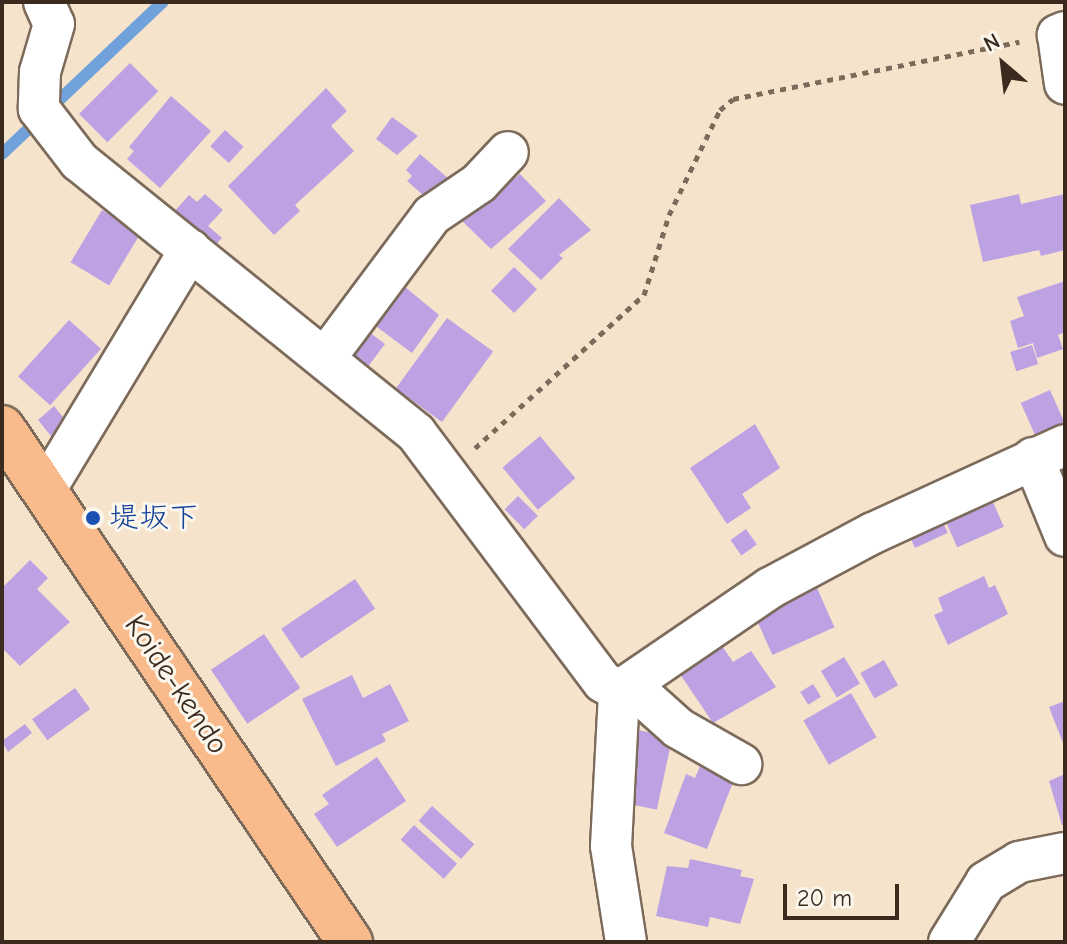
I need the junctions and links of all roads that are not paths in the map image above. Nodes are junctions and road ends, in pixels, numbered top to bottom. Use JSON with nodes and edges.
{"nodes":[{"id":1,"x":44,"y":2,"type":"edge"},
{"id":2,"x":1062,"y":34,"type":"edge"},
{"id":3,"x":1065,"y":84,"type":"edge"},
{"id":4,"x":508,"y":152,"type":"dead end"},
{"id":5,"x":190,"y":250,"type":"junction"},
{"id":6,"x":326,"y":357,"type":"junction"},
{"id":7,"x":2,"y":428,"type":"edge"},
{"id":8,"x":1049,"y":451,"type":"edge"},
{"id":9,"x":44,"y":492,"type":"junction"},
{"id":10,"x":1065,"y":536,"type":"edge"},
{"id":11,"x":619,"y":691,"type":"junction"},
{"id":12,"x":741,"y":764,"type":"dead end"},
{"id":13,"x":1065,"y":853,"type":"edge"},
{"id":14,"x":350,"y":942,"type":"edge"},
{"id":15,"x":626,"y":942,"type":"edge"},
{"id":16,"x":949,"y":942,"type":"edge"}],
"edges":[{"from":1,"to":5,"type":"street"},
{"from":2,"to":3,"type":"street"},
{"from":4,"to":6,"type":"street"},
{"from":5,"to":6,"type":"street"},
{"from":5,"to":9,"type":"street"},
{"from":6,"to":11,"type":"street"},
{"from":7,"to":9,"type":"main road","name":"Koide-kendo"},
{"from":8,"to":10,"type":"street"},
{"from":8,"to":11,"type":"street"},
{"from":9,"to":14,"type":"main road","name":"Koide-kendo"},
{"from":11,"to":12,"type":"street"},
{"from":11,"to":15,"type":"street"},
{"from":13,"to":16,"type":"street"}]}
